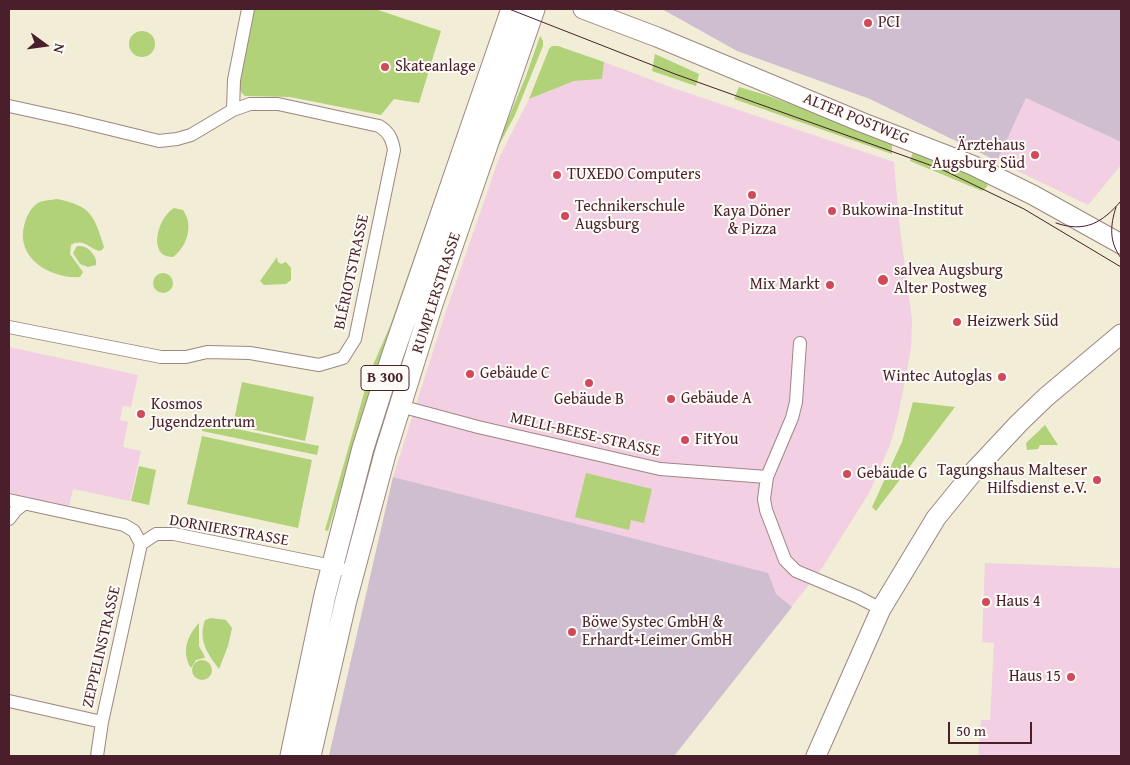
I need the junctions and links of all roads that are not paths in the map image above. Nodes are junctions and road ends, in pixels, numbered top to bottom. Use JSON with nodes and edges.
{"nodes":[{"id":1,"x":248,"y":9,"type":"edge"},
{"id":2,"x":512,"y":9,"type":"edge"},
{"id":3,"x":534,"y":9,"type":"edge"},
{"id":4,"x":583,"y":9,"type":"edge"},
{"id":5,"x":9,"y":106,"type":"edge"},
{"id":6,"x":233,"y":110,"type":"junction"},
{"id":7,"x":1121,"y":244,"type":"edge"},
{"id":8,"x":9,"y":327,"type":"edge"},
{"id":9,"x":1121,"y":334,"type":"edge"},
{"id":10,"x":800,"y":343,"type":"dead end"},
{"id":11,"x":400,"y":406,"type":"junction"},
{"id":12,"x":767,"y":477,"type":"junction"},
{"id":13,"x":9,"y":500,"type":"edge"},
{"id":14,"x":24,"y":504,"type":"junction"},
{"id":15,"x":9,"y":519,"type":"edge"},
{"id":16,"x":141,"y":544,"type":"junction"},
{"id":17,"x":332,"y":566,"type":"junction"},
{"id":18,"x":352,"y":572,"type":"junction"},
{"id":19,"x":881,"y":609,"type":"junction"},
{"id":20,"x":9,"y":701,"type":"edge"},
{"id":21,"x":102,"y":722,"type":"junction"},
{"id":22,"x":97,"y":756,"type":"edge"},
{"id":23,"x":291,"y":756,"type":"edge"},
{"id":24,"x":310,"y":756,"type":"edge"},
{"id":25,"x":816,"y":756,"type":"edge"}],
"edges":[{"from":1,"to":6,"type":"street"},
{"from":2,"to":17,"type":"main road","name":"RUMPLERSTRASSE","number":"B 300"},
{"from":3,"to":11,"type":"main road","name":"RUMPLERSTRASSE","number":"B 300"},
{"from":4,"to":7,"type":"street","name":"ALTER POSTWEG"},
{"from":5,"to":6,"type":"street","name":"BLÉRIOTSTRASSE"},
{"from":6,"to":8,"type":"street","name":"BLÉRIOTSTRASSE"},
{"from":9,"to":19,"type":"street"},
{"from":10,"to":12,"type":"street"},
{"from":11,"to":12,"type":"street","name":"MELLI-BEESE-STRASSE"},
{"from":11,"to":18,"type":"main road","name":"RUMPLERSTRASSE","number":"B 300"},
{"from":12,"to":19,"type":"street"},
{"from":13,"to":14,"type":"street"},
{"from":14,"to":15,"type":"street"},
{"from":14,"to":16,"type":"street"},
{"from":16,"to":17,"type":"street","name":"DORNIERSTRASSE"},
{"from":16,"to":21,"type":"street","name":"ZEPPELINSTRASSE"},
{"from":17,"to":18,"type":"street","name":"DORNIERSTRASSE"},
{"from":17,"to":23,"type":"main road","name":"RUMPLERSTRASSE","number":"B 300"},
{"from":18,"to":24,"type":"main road","name":"RUMPLERSTRASSE","number":"B 300"},
{"from":19,"to":25,"type":"street"},
{"from":20,"to":21,"type":"street","name":"ZEPPELINSTRASSE"},
{"from":21,"to":22,"type":"street"}]}
